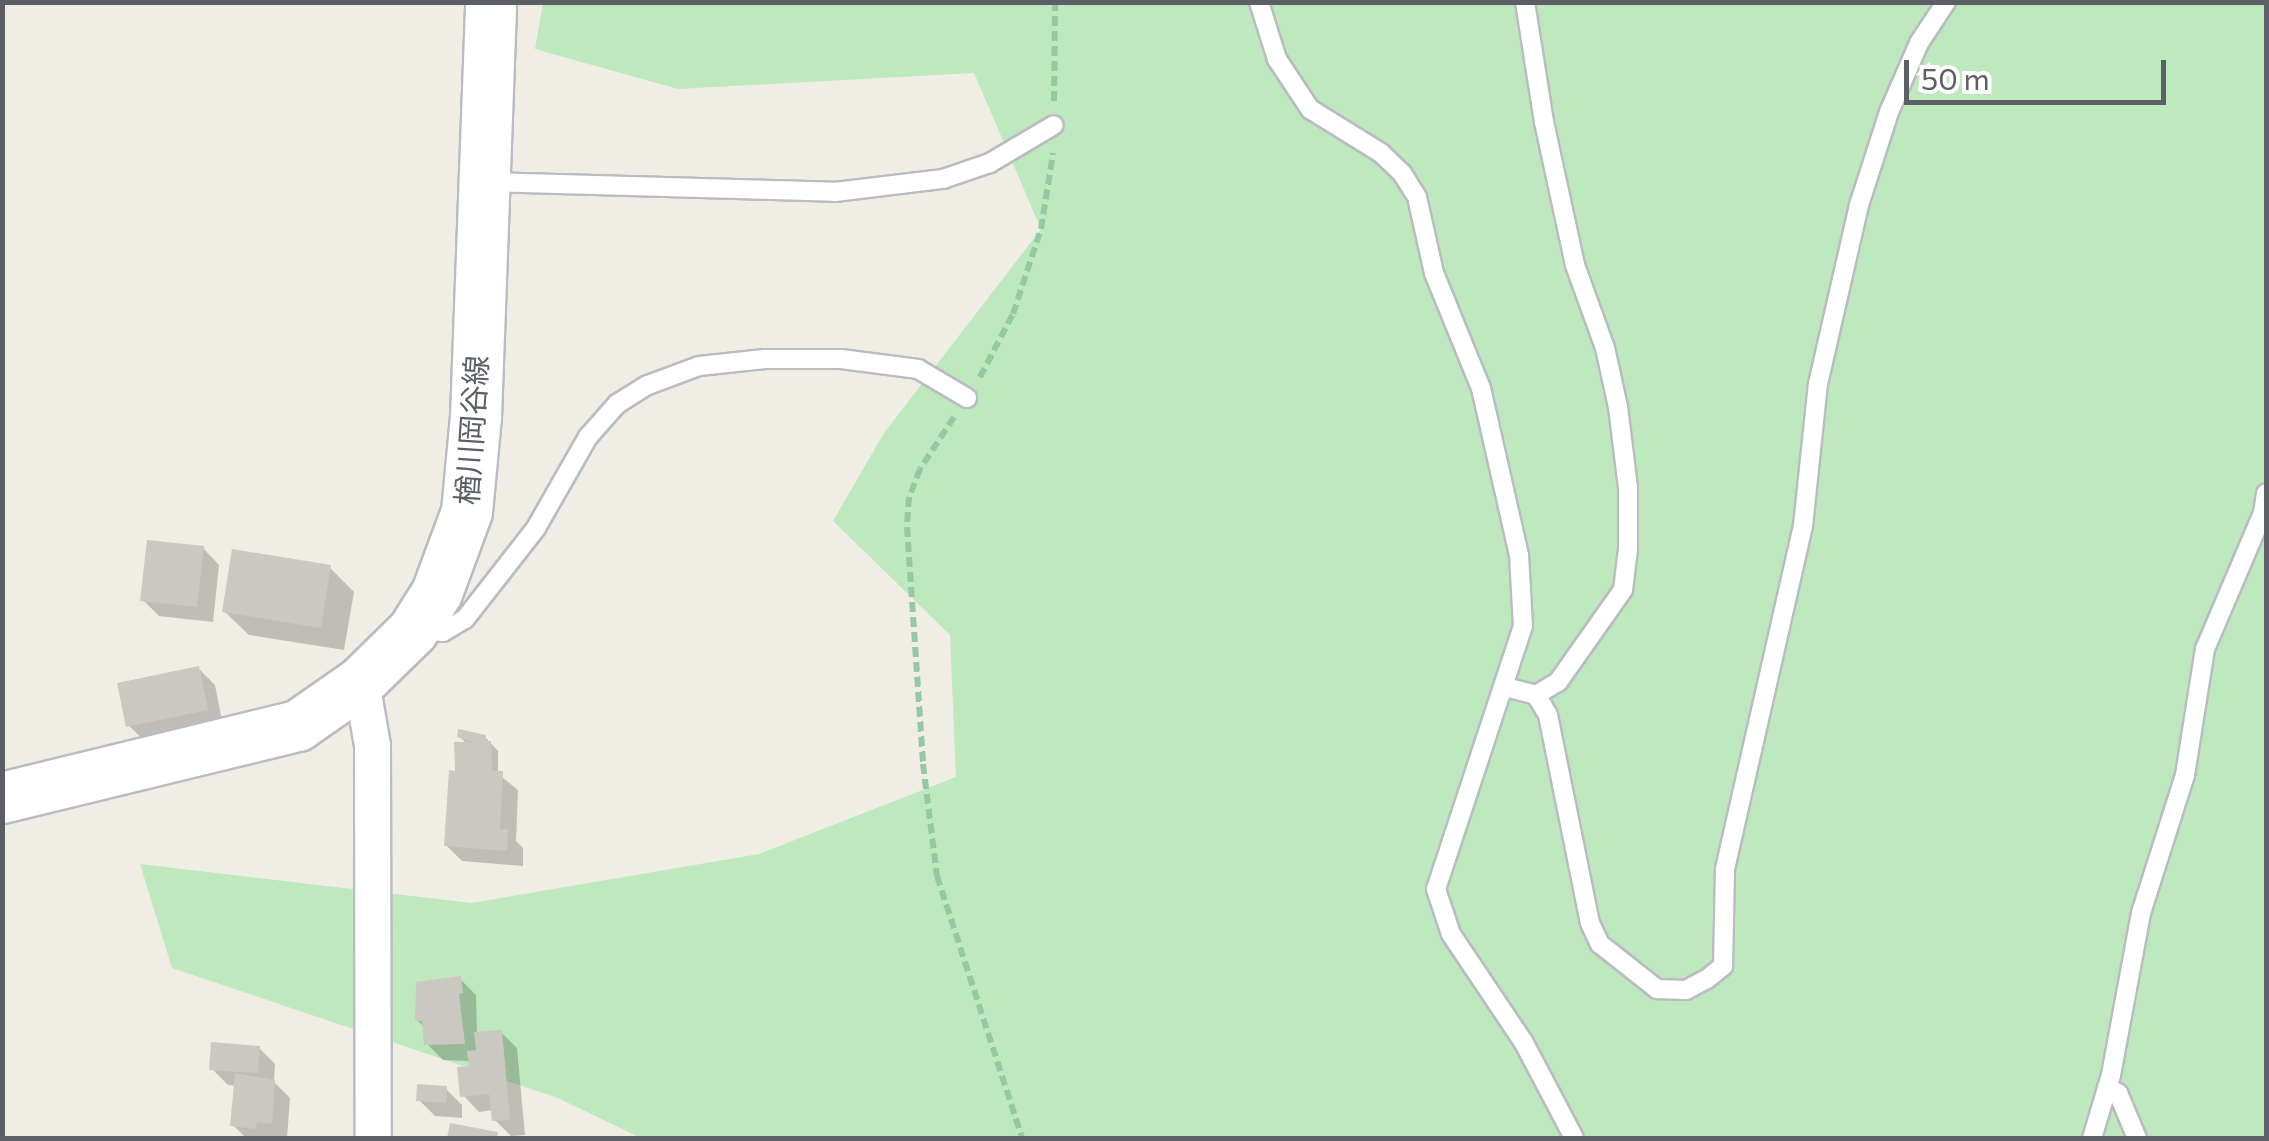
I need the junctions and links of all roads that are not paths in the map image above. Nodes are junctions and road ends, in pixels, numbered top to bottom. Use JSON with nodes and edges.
{"nodes":[{"id":1,"x":491,"y":2,"type":"edge"},
{"id":2,"x":1259,"y":2,"type":"edge"},
{"id":3,"x":1526,"y":2,"type":"edge"},
{"id":4,"x":1946,"y":2,"type":"edge"},
{"id":5,"x":1054,"y":126,"type":"road end"},
{"id":6,"x":482,"y":181,"type":"junction"},
{"id":7,"x":967,"y":398,"type":"road end"},
{"id":8,"x":2266,"y":493,"type":"edge"},
{"id":9,"x":412,"y":631,"type":"junction"},
{"id":10,"x":362,"y":682,"type":"junction"},
{"id":11,"x":1505,"y":687,"type":"junction"},
{"id":12,"x":1536,"y":695,"type":"junction"},
{"id":13,"x":2,"y":798,"type":"edge"},
{"id":14,"x":2107,"y":1087,"type":"junction"},
{"id":15,"x":374,"y":1138,"type":"edge"},
{"id":16,"x":1574,"y":1138,"type":"edge"},
{"id":17,"x":2092,"y":1138,"type":"edge"},
{"id":18,"x":2137,"y":1138,"type":"edge"}],
"edges":[{"from":1,"to":6,"type":"main road","name":"楢川岡谷線"},
{"from":2,"to":11,"type":"lane"},
{"from":3,"to":12,"type":"lane"},
{"from":4,"to":12,"type":"lane"},
{"from":5,"to":6,"type":"lane"},
{"from":6,"to":9,"type":"main road","name":"楢川岡谷線"},
{"from":7,"to":9,"type":"lane"},
{"from":8,"to":14,"type":"lane"},
{"from":9,"to":10,"type":"main road","name":"楢川岡谷線"},
{"from":10,"to":13,"type":"main road","name":"楢川岡谷線"},
{"from":10,"to":15,"type":"street"},
{"from":11,"to":12,"type":"lane"},
{"from":11,"to":16,"type":"lane"},
{"from":14,"to":17,"type":"lane"},
{"from":14,"to":18,"type":"lane"}]}
